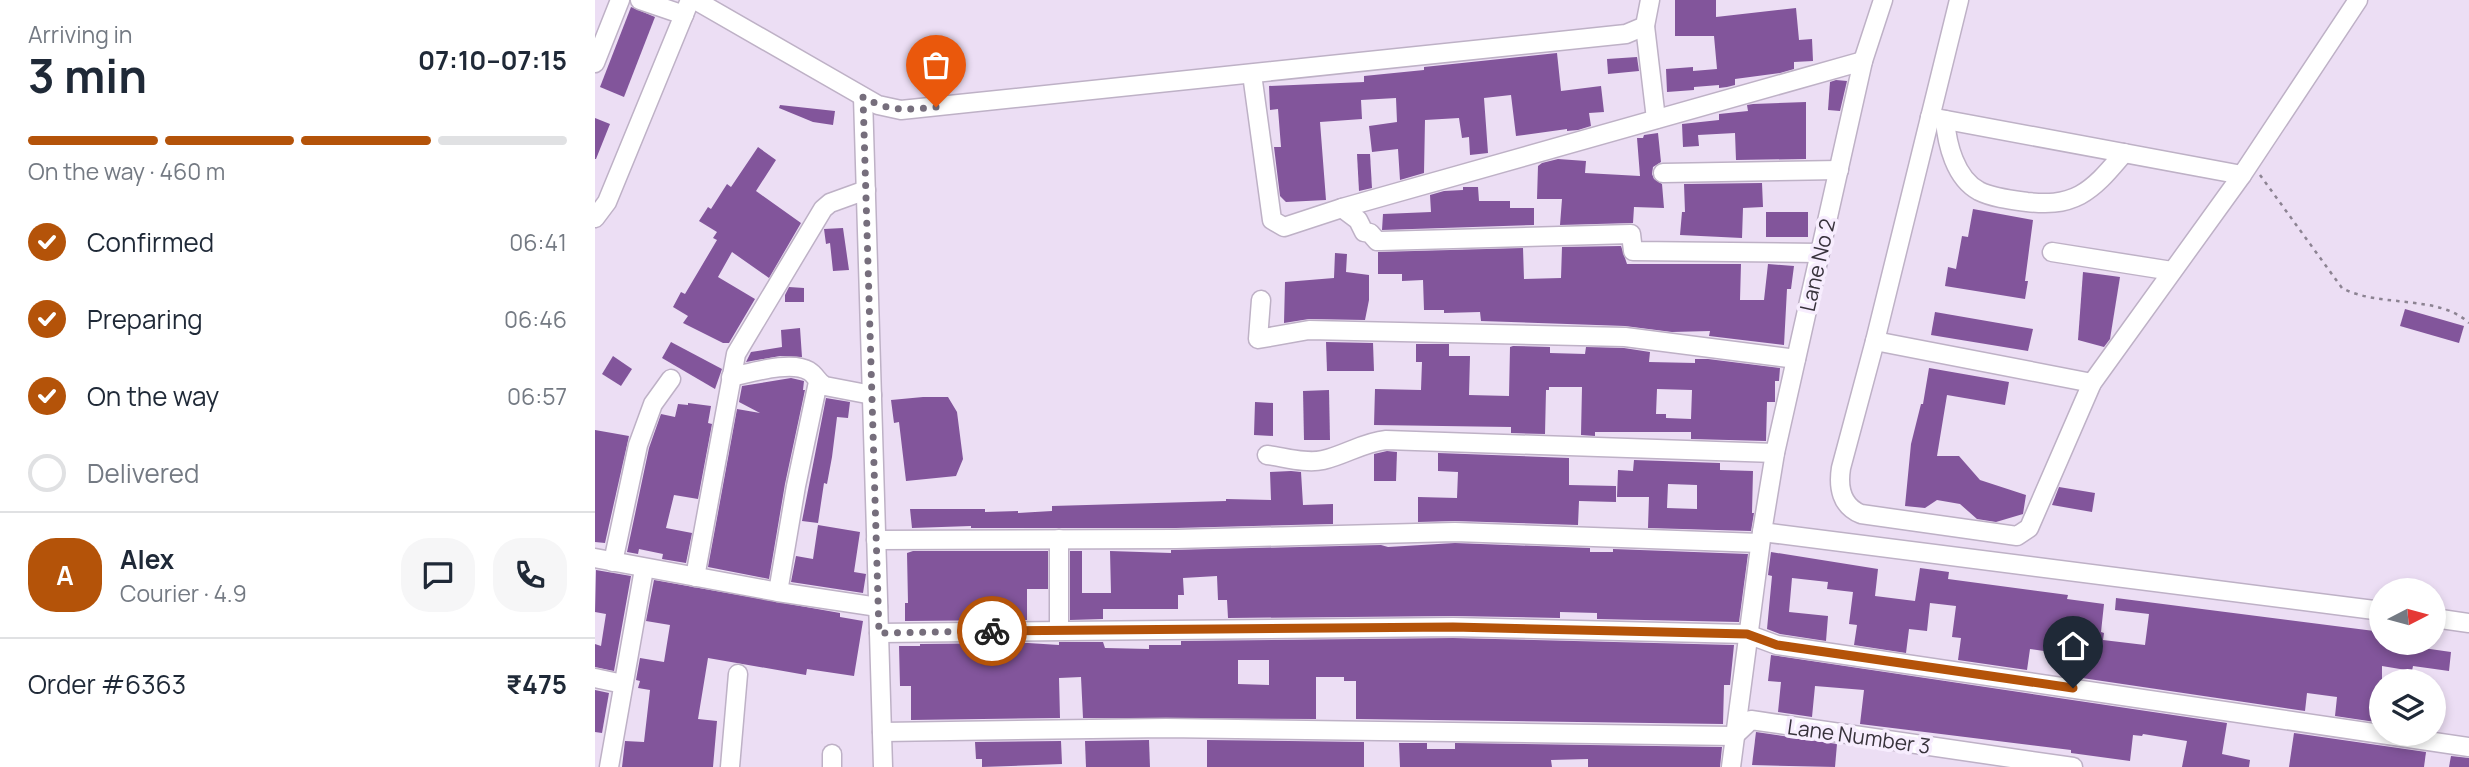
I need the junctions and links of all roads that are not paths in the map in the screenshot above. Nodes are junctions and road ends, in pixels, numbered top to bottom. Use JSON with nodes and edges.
{"nodes":[{"id":1,"x":620,"y":0,"type":"edge"},
{"id":2,"x":640,"y":0,"type":"edge"},
{"id":3,"x":1650,"y":0,"type":"edge"},
{"id":4,"x":1883,"y":0,"type":"edge"},
{"id":5,"x":1959,"y":0,"type":"edge"},
{"id":6,"x":2358,"y":0,"type":"edge"},
{"id":7,"x":690,"y":5,"type":"edge"},
{"id":8,"x":1645,"y":26,"type":"junction"},
{"id":9,"x":1863,"y":61,"type":"junction"},
{"id":10,"x":595,"y":62,"type":"edge"},
{"id":11,"x":1252,"y":74,"type":"junction"},
{"id":12,"x":863,"y":97,"type":"junction"},
{"id":13,"x":1938,"y":118,"type":"junction"},
{"id":14,"x":1656,"y":119,"type":"junction"},
{"id":15,"x":2124,"y":153,"type":"junction"},
{"id":16,"x":2247,"y":169,"type":"junction"},
{"id":17,"x":1839,"y":170,"type":"junction"},
{"id":18,"x":1663,"y":173,"type":"dead end"},
{"id":19,"x":866,"y":190,"type":"junction"},
{"id":20,"x":1342,"y":208,"type":"junction"},
{"id":21,"x":595,"y":218,"type":"edge"},
{"id":22,"x":2052,"y":252,"type":"dead end"},
{"id":23,"x":1820,"y":253,"type":"junction"},
{"id":24,"x":2172,"y":271,"type":"junction"},
{"id":25,"x":1261,"y":300,"type":"dead end"},
{"id":26,"x":1875,"y":341,"type":"junction"},
{"id":27,"x":1796,"y":359,"type":"junction"},
{"id":28,"x":731,"y":377,"type":"junction"},
{"id":29,"x":671,"y":379,"type":"dead end"},
{"id":30,"x":818,"y":382,"type":"junction"},
{"id":31,"x":2092,"y":383,"type":"junction"},
{"id":32,"x":872,"y":395,"type":"junction"},
{"id":33,"x":1775,"y":453,"type":"junction"},
{"id":34,"x":1267,"y":455,"type":"dead end"},
{"id":35,"x":1761,"y":538,"type":"junction"},
{"id":36,"x":1059,"y":539,"type":"junction"},
{"id":37,"x":876,"y":540,"type":"junction"},
{"id":38,"x":604,"y":560,"type":"edge"},
{"id":39,"x":644,"y":569,"type":"junction"},
{"id":40,"x":695,"y":577,"type":"junction"},
{"id":41,"x":778,"y":592,"type":"junction"},
{"id":42,"x":878,"y":607,"type":"junction"},
{"id":43,"x":2369,"y":609,"type":"edge"},
{"id":44,"x":2447,"y":620,"type":"edge"},
{"id":45,"x":2469,"y":623,"type":"edge"},
{"id":46,"x":1059,"y":631,"type":"junction"},
{"id":47,"x":879,"y":633,"type":"junction"},
{"id":48,"x":1747,"y":634,"type":"junction"},
{"id":49,"x":738,"y":674,"type":"dead end"},
{"id":50,"x":595,"y":678,"type":"edge"},
{"id":51,"x":623,"y":684,"type":"junction"},
{"id":52,"x":882,"y":732,"type":"junction"},
{"id":53,"x":1734,"y":736,"type":"junction"},
{"id":54,"x":603,"y":747,"type":"edge"},
{"id":55,"x":2469,"y":747,"type":"edge"},
{"id":56,"x":609,"y":767,"type":"edge"},
{"id":57,"x":730,"y":767,"type":"edge"},
{"id":58,"x":883,"y":767,"type":"edge"},
{"id":59,"x":1731,"y":767,"type":"edge"},
{"id":60,"x":2073,"y":767,"type":"edge"}],
"edges":[{"from":1,"to":10,"type":"street"},
{"from":2,"to":7,"type":"street"},
{"from":3,"to":8,"type":"street"},
{"from":4,"to":9,"type":"street","name":"Lane No 2"},
{"from":5,"to":13,"type":"street"},
{"from":6,"to":16,"type":"street"},
{"from":7,"to":12,"type":"street"},
{"from":7,"to":21,"type":"street"},
{"from":8,"to":11,"type":"street"},
{"from":8,"to":14,"type":"street"},
{"from":9,"to":14,"type":"street"},
{"from":9,"to":17,"type":"street","name":"Lane No 2"},
{"from":11,"to":12,"type":"street"},
{"from":11,"to":20,"type":"street"},
{"from":12,"to":19,"type":"street"},
{"from":13,"to":15,"type":"street"},
{"from":13,"to":15,"type":"street"},
{"from":13,"to":26,"type":"street"},
{"from":14,"to":20,"type":"street"},
{"from":15,"to":16,"type":"street"},
{"from":16,"to":24,"type":"street"},
{"from":17,"to":18,"type":"street"},
{"from":17,"to":23,"type":"street","name":"Lane No 2"},
{"from":19,"to":28,"type":"street"},
{"from":19,"to":32,"type":"street"},
{"from":20,"to":23,"type":"street"},
{"from":22,"to":24,"type":"street"},
{"from":23,"to":27,"type":"street","name":"Lane No 2"},
{"from":24,"to":31,"type":"street"},
{"from":25,"to":27,"type":"street"},
{"from":26,"to":31,"type":"street"},
{"from":26,"to":31,"type":"street"},
{"from":27,"to":33,"type":"street","name":"Lane No 2"},
{"from":28,"to":30,"type":"street"},
{"from":28,"to":40,"type":"street"},
{"from":29,"to":38,"type":"street"},
{"from":30,"to":32,"type":"street"},
{"from":30,"to":41,"type":"street"},
{"from":32,"to":37,"type":"street"},
{"from":33,"to":34,"type":"street"},
{"from":33,"to":35,"type":"street","name":"Lane No 2"},
{"from":35,"to":36,"type":"street"},
{"from":35,"to":43,"type":"street"},
{"from":35,"to":48,"type":"street","name":"Lane No 2"},
{"from":36,"to":37,"type":"street"},
{"from":36,"to":46,"type":"street"},
{"from":37,"to":42,"type":"street"},
{"from":38,"to":39,"type":"street"},
{"from":39,"to":40,"type":"street"},
{"from":39,"to":51,"type":"street"},
{"from":40,"to":41,"type":"street"},
{"from":41,"to":42,"type":"street"},
{"from":42,"to":47,"type":"street"},
{"from":44,"to":45,"type":"street"},
{"from":46,"to":47,"type":"street"},
{"from":46,"to":48,"type":"street"},
{"from":47,"to":52,"type":"street"},
{"from":48,"to":53,"type":"street","name":"Lane No 2"},
{"from":48,"to":55,"type":"street"},
{"from":49,"to":57,"type":"street"},
{"from":50,"to":51,"type":"street"},
{"from":51,"to":54,"type":"street"},
{"from":52,"to":53,"type":"street"},
{"from":52,"to":58,"type":"street"},
{"from":53,"to":59,"type":"street","name":"Lane No 2"},
{"from":53,"to":60,"type":"street","name":"Lane Number 3"},
{"from":54,"to":56,"type":"street"}]}
